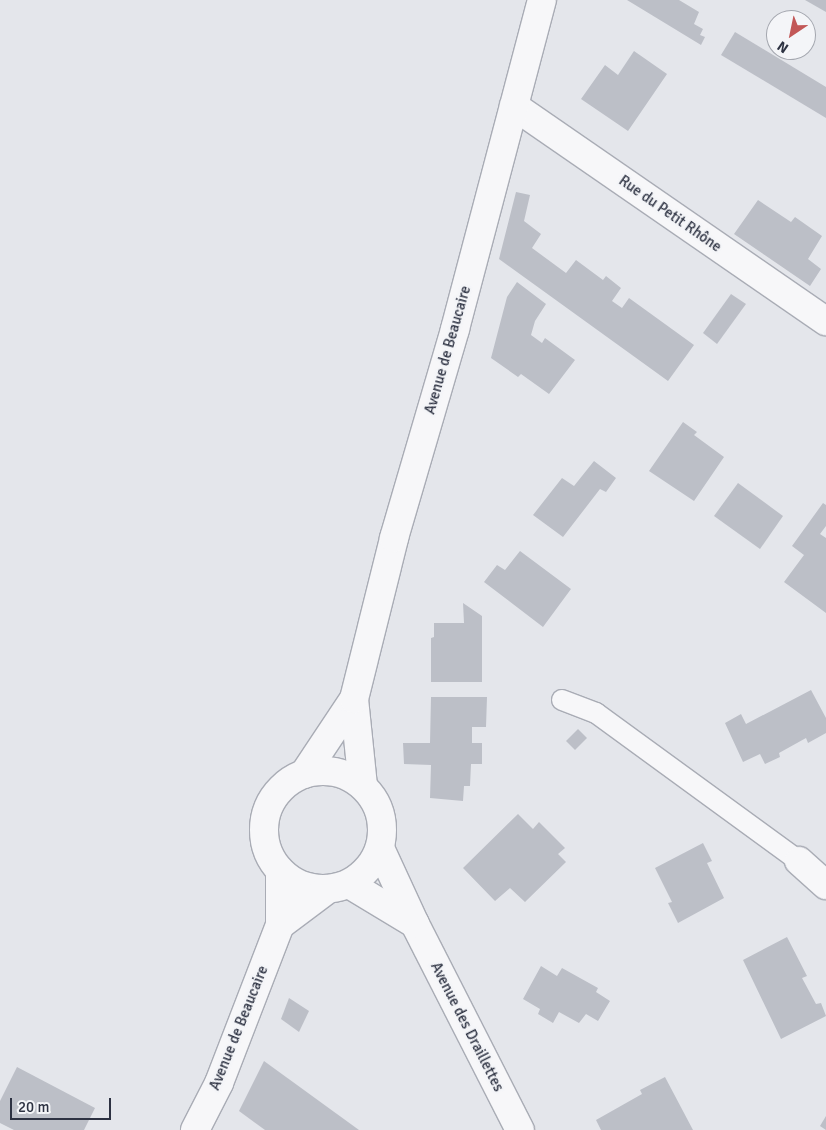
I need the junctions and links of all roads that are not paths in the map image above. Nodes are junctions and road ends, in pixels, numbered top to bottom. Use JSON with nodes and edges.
{"nodes":[{"id":1,"x":542,"y":0,"type":"edge"},
{"id":2,"x":514,"y":106,"type":"junction"},
{"id":3,"x":826,"y":321,"type":"edge"},
{"id":4,"x":354,"y":699,"type":"junction"},
{"id":5,"x":562,"y":700,"type":"dead end"},
{"id":6,"x":304,"y":774,"type":"junction"},
{"id":7,"x":364,"y":786,"type":"junction"},
{"id":8,"x":380,"y":848,"type":"junction"},
{"id":9,"x":799,"y":861,"type":"joint"},
{"id":10,"x":280,"y":871,"type":"junction"},
{"id":11,"x":826,"y":885,"type":"edge"},
{"id":12,"x":339,"y":886,"type":"junction"},
{"id":13,"x":414,"y":924,"type":"junction"},
{"id":14,"x":280,"y":925,"type":"junction"},
{"id":15,"x":195,"y":1130,"type":"edge"},
{"id":16,"x":520,"y":1130,"type":"edge"}],
"edges":[{"from":1,"to":2,"type":"street","name":"Avenue de Beaucaire"},
{"from":2,"to":3,"type":"street","name":"Rue du Petit Rhône"},
{"from":2,"to":4,"type":"street","name":"Avenue de Beaucaire"},
{"from":4,"to":6,"type":"street","name":"Avenue de Beaucaire"},
{"from":4,"to":7,"type":"street","name":"Avenue de Beaucaire"},
{"from":5,"to":9,"type":"lane"},
{"from":6,"to":7,"type":"street"},
{"from":6,"to":10,"type":"street"},
{"from":7,"to":8,"type":"street"},
{"from":8,"to":12,"type":"street"},
{"from":8,"to":13,"type":"street","name":"Avenue des Draillettes"},
{"from":9,"to":11,"type":"street"},
{"from":10,"to":12,"type":"street"},
{"from":10,"to":14,"type":"street","name":"Avenue de Beaucaire"},
{"from":12,"to":13,"type":"street"},
{"from":12,"to":14,"type":"street"},
{"from":13,"to":16,"type":"street","name":"Avenue des Draillettes"},
{"from":14,"to":15,"type":"street","name":"Avenue de Beaucaire"}]}
